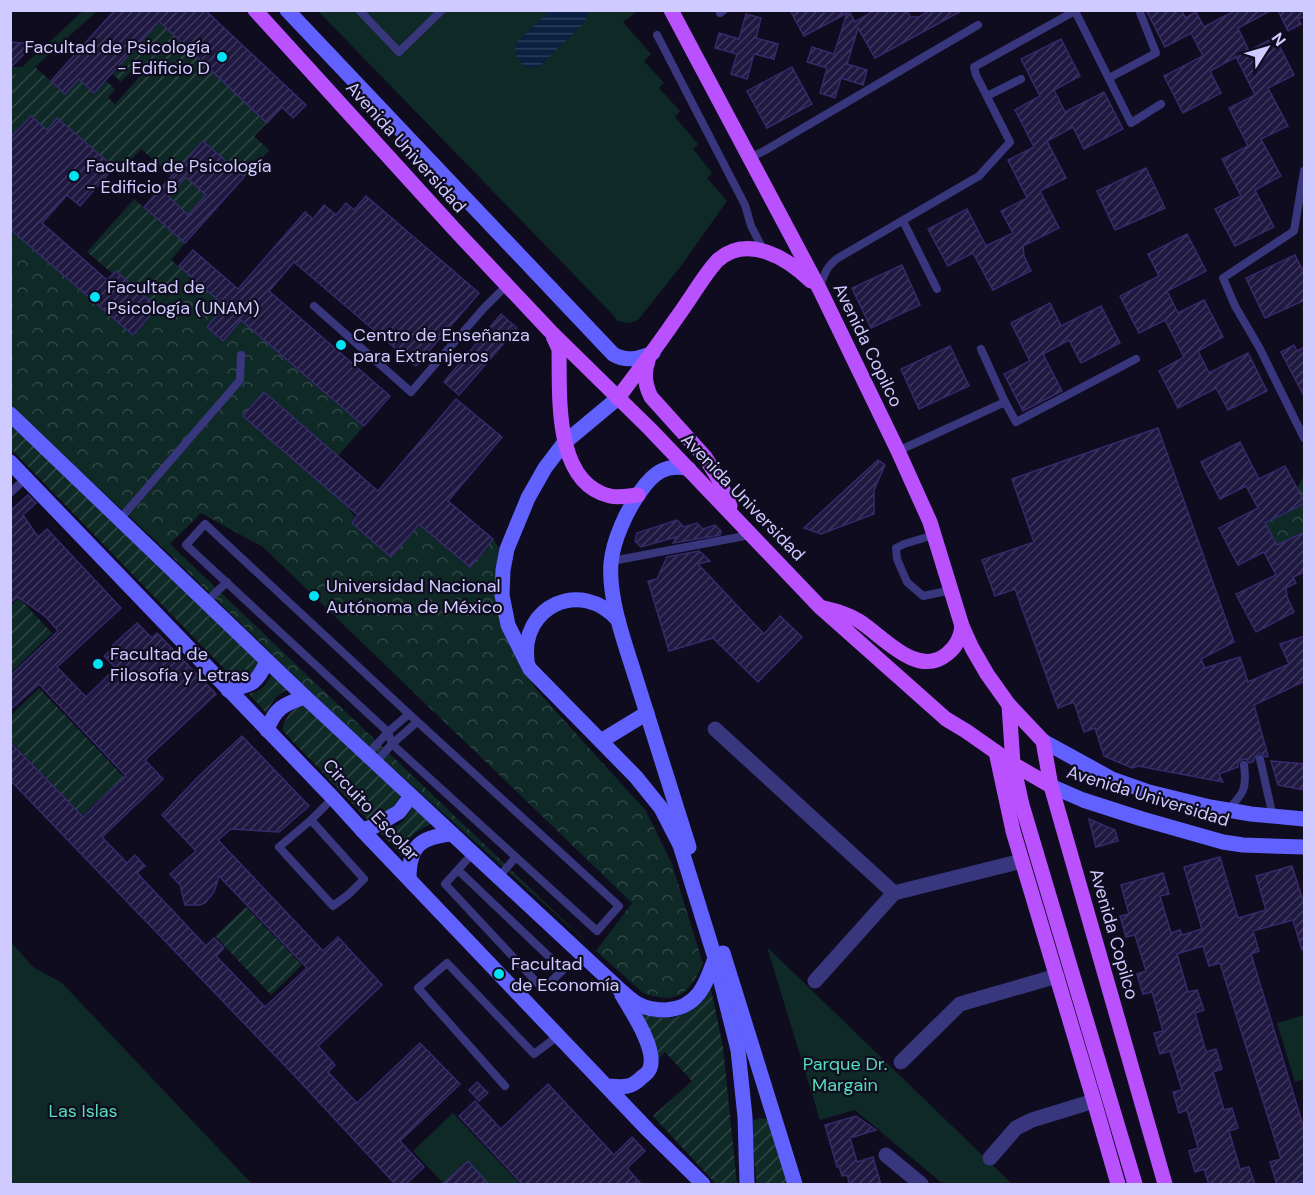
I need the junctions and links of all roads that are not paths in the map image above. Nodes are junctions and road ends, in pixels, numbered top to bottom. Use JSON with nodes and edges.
{"nodes":[{"id":1,"x":255,"y":10,"type":"edge"},
{"id":2,"x":287,"y":10,"type":"edge"},
{"id":3,"x":359,"y":10,"type":"edge"},
{"id":4,"x":442,"y":10,"type":"edge"},
{"id":5,"x":671,"y":10,"type":"edge"},
{"id":6,"x":1139,"y":10,"type":"edge"},
{"id":7,"x":978,"y":25,"type":"dead end"},
{"id":8,"x":657,"y":35,"type":"dead end"},
{"id":9,"x":1109,"y":78,"type":"junction"},
{"id":10,"x":1021,"y":79,"type":"dead end"},
{"id":11,"x":987,"y":96,"type":"junction"},
{"id":12,"x":1161,"y":104,"type":"dead end"},
{"id":13,"x":749,"y":158,"type":"junction"},
{"id":14,"x":1305,"y":171,"type":"edge"},
{"id":15,"x":903,"y":221,"type":"junction"},
{"id":16,"x":764,"y":250,"type":"junction"},
{"id":17,"x":507,"y":285,"type":"junction"},
{"id":18,"x":937,"y":289,"type":"dead end"},
{"id":19,"x":820,"y":290,"type":"junction"},
{"id":20,"x":314,"y":306,"type":"dead end"},
{"id":21,"x":550,"y":331,"type":"junction"},
{"id":22,"x":981,"y":349,"type":"dead end"},
{"id":23,"x":652,"y":353,"type":"junction"},
{"id":24,"x":241,"y":354,"type":"dead end"},
{"id":25,"x":1137,"y":359,"type":"dead end"},
{"id":26,"x":618,"y":398,"type":"junction"},
{"id":27,"x":1005,"y":402,"type":"junction"},
{"id":28,"x":10,"y":414,"type":"edge"},
{"id":29,"x":1305,"y":438,"type":"edge"},
{"id":30,"x":564,"y":442,"type":"junction"},
{"id":31,"x":897,"y":451,"type":"junction"},
{"id":32,"x":10,"y":462,"type":"edge"},
{"id":33,"x":689,"y":469,"type":"junction"},
{"id":34,"x":26,"y":478,"type":"junction"},
{"id":35,"x":10,"y":493,"type":"edge"},
{"id":36,"x":638,"y":495,"type":"junction"},
{"id":37,"x":734,"y":516,"type":"junction"},
{"id":38,"x":120,"y":519,"type":"junction"},
{"id":39,"x":752,"y":535,"type":"junction"},
{"id":40,"x":935,"y":535,"type":"junction"},
{"id":41,"x":611,"y":561,"type":"junction"},
{"id":42,"x":227,"y":582,"type":"junction"},
{"id":43,"x":952,"y":590,"type":"junction"},
{"id":44,"x":206,"y":602,"type":"junction"},
{"id":45,"x":821,"y":608,"type":"junction"},
{"id":46,"x":618,"y":620,"type":"junction"},
{"id":47,"x":962,"y":626,"type":"junction"},
{"id":48,"x":267,"y":661,"type":"junction"},
{"id":49,"x":530,"y":669,"type":"junction"},
{"id":50,"x":228,"y":690,"type":"junction"},
{"id":51,"x":305,"y":697,"type":"junction"},
{"id":52,"x":1009,"y":705,"type":"junction"},
{"id":53,"x":647,"y":713,"type":"junction"},
{"id":54,"x":409,"y":714,"type":"junction"},
{"id":55,"x":417,"y":722,"type":"junction"},
{"id":56,"x":715,"y":729,"type":"dead end"},
{"id":57,"x":267,"y":730,"type":"junction"},
{"id":58,"x":388,"y":732,"type":"junction"},
{"id":59,"x":601,"y":741,"type":"junction"},
{"id":60,"x":1043,"y":741,"type":"junction"},
{"id":61,"x":392,"y":744,"type":"junction"},
{"id":62,"x":996,"y":752,"type":"junction"},
{"id":63,"x":371,"y":759,"type":"junction"},
{"id":64,"x":1260,"y":759,"type":"dead end"},
{"id":65,"x":1013,"y":764,"type":"junction"},
{"id":66,"x":1245,"y":765,"type":"dead end"},
{"id":67,"x":1051,"y":786,"type":"junction"},
{"id":68,"x":411,"y":796,"type":"junction"},
{"id":69,"x":333,"y":798,"type":"junction"},
{"id":70,"x":1227,"y":810,"type":"junction"},
{"id":71,"x":1280,"y":817,"type":"junction"},
{"id":72,"x":1305,"y":819,"type":"edge"},
{"id":73,"x":312,"y":820,"type":"junction"},
{"id":74,"x":362,"y":830,"type":"junction"},
{"id":75,"x":452,"y":834,"type":"junction"},
{"id":76,"x":1285,"y":846,"type":"junction"},
{"id":77,"x":1305,"y":847,"type":"edge"},
{"id":78,"x":475,"y":851,"type":"junction"},
{"id":79,"x":516,"y":857,"type":"junction"},
{"id":80,"x":1022,"y":861,"type":"junction"},
{"id":81,"x":458,"y":870,"type":"junction"},
{"id":82,"x":503,"y":872,"type":"dead end"},
{"id":83,"x":409,"y":879,"type":"junction"},
{"id":84,"x":894,"y":893,"type":"junction"},
{"id":85,"x":715,"y":958,"type":"junction"},
{"id":86,"x":1056,"y":976,"type":"junction"},
{"id":87,"x":815,"y":981,"type":"dead end"},
{"id":88,"x":619,"y":989,"type":"junction"},
{"id":89,"x":558,"y":1036,"type":"junction"},
{"id":90,"x":901,"y":1062,"type":"dead end"},
{"id":91,"x":505,"y":1086,"type":"dead end"},
{"id":92,"x":607,"y":1086,"type":"junction"},
{"id":93,"x":1094,"y":1101,"type":"junction"},
{"id":94,"x":772,"y":1110,"type":"junction"},
{"id":95,"x":745,"y":1117,"type":"junction"},
{"id":96,"x":886,"y":1155,"type":"dead end"},
{"id":97,"x":990,"y":1158,"type":"dead end"},
{"id":98,"x":703,"y":1185,"type":"edge"},
{"id":99,"x":747,"y":1185,"type":"edge"},
{"id":100,"x":795,"y":1185,"type":"edge"},
{"id":101,"x":921,"y":1185,"type":"edge"},
{"id":102,"x":1118,"y":1185,"type":"edge"},
{"id":103,"x":1135,"y":1185,"type":"edge"},
{"id":104,"x":1165,"y":1185,"type":"edge"}],
"edges":[{"from":1,"to":17,"type":"main road","name":"Avenida Universidad"},
{"from":2,"to":23,"type":"street"},
{"from":3,"to":4,"type":"lane"},
{"from":5,"to":13,"type":"main road","name":"Avenida Copilco"},
{"from":6,"to":9,"type":"lane"},
{"from":7,"to":13,"type":"lane"},
{"from":8,"to":16,"type":"lane"},
{"from":9,"to":11,"type":"lane"},
{"from":9,"to":12,"type":"lane"},
{"from":10,"to":11,"type":"lane"},
{"from":11,"to":15,"type":"lane"},
{"from":13,"to":19,"type":"main road","name":"Avenida Copilco"},
{"from":14,"to":29,"type":"lane"},
{"from":15,"to":18,"type":"lane"},
{"from":15,"to":19,"type":"lane"},
{"from":16,"to":19,"type":"main road"},
{"from":16,"to":23,"type":"main road"},
{"from":17,"to":20,"type":"lane"},
{"from":17,"to":21,"type":"main road","name":"Avenida Universidad"},
{"from":19,"to":31,"type":"main road","name":"Avenida Copilco"},
{"from":21,"to":26,"type":"main road","name":"Avenida Universidad"},
{"from":21,"to":30,"type":"main road"},
{"from":22,"to":27,"type":"lane"},
{"from":23,"to":26,"type":"main road"},
{"from":23,"to":37,"type":"main road"},
{"from":24,"to":38,"type":"lane"},
{"from":25,"to":27,"type":"lane"},
{"from":26,"to":30,"type":"street"},
{"from":26,"to":33,"type":"main road","name":"Avenida Universidad"},
{"from":27,"to":31,"type":"lane"},
{"from":28,"to":38,"type":"street","name":"Circuito Escolar"},
{"from":30,"to":36,"type":"main road"},
{"from":30,"to":49,"type":"street"},
{"from":31,"to":40,"type":"main road","name":"Avenida Copilco"},
{"from":32,"to":34,"type":"street","name":"Circuito Escolar"},
{"from":33,"to":36,"type":"street"},
{"from":33,"to":37,"type":"main road","name":"Avenida Universidad"},
{"from":34,"to":35,"type":"lane"},
{"from":34,"to":50,"type":"street","name":"Circuito Escolar"},
{"from":36,"to":41,"type":"street"},
{"from":37,"to":39,"type":"main road","name":"Avenida Universidad"},
{"from":38,"to":44,"type":"street","name":"Circuito Escolar"},
{"from":39,"to":41,"type":"lane"},
{"from":39,"to":45,"type":"main road","name":"Avenida Universidad"},
{"from":40,"to":43,"type":"main road","name":"Avenida Copilco"},
{"from":40,"to":43,"type":"lane"},
{"from":41,"to":46,"type":"street"},
{"from":42,"to":44,"type":"lane"},
{"from":42,"to":54,"type":"lane"},
{"from":42,"to":58,"type":"lane"},
{"from":43,"to":47,"type":"main road","name":"Avenida Copilco"},
{"from":44,"to":48,"type":"street","name":"Circuito Escolar"},
{"from":45,"to":47,"type":"main road"},
{"from":45,"to":62,"type":"main road","name":"Avenida Universidad"},
{"from":46,"to":49,"type":"street"},
{"from":46,"to":53,"type":"street"},
{"from":47,"to":52,"type":"main road","name":"Avenida Copilco"},
{"from":48,"to":50,"type":"street"},
{"from":48,"to":51,"type":"street","name":"Circuito Escolar"},
{"from":49,"to":59,"type":"street"},
{"from":50,"to":57,"type":"street","name":"Circuito Escolar"},
{"from":51,"to":57,"type":"street"},
{"from":51,"to":63,"type":"street","name":"Circuito Escolar"},
{"from":52,"to":60,"type":"main road","name":"Avenida Copilco"},
{"from":52,"to":65,"type":"main road"},
{"from":53,"to":59,"type":"street"},
{"from":53,"to":94,"type":"street"},
{"from":54,"to":55,"type":"lane"},
{"from":54,"to":58,"type":"lane"},
{"from":55,"to":61,"type":"lane"},
{"from":55,"to":79,"type":"lane"},
{"from":56,"to":84,"type":"street"},
{"from":57,"to":69,"type":"street","name":"Circuito Escolar"},
{"from":58,"to":61,"type":"lane"},
{"from":58,"to":63,"type":"lane"},
{"from":59,"to":85,"type":"street"},
{"from":60,"to":67,"type":"main road","name":"Avenida Copilco"},
{"from":60,"to":70,"type":"street","name":"Avenida Universidad"},
{"from":61,"to":63,"type":"lane"},
{"from":61,"to":79,"type":"lane"},
{"from":62,"to":65,"type":"main road","name":"Avenida Universidad"},
{"from":62,"to":80,"type":"main road"},
{"from":63,"to":68,"type":"street","name":"Circuito Escolar"},
{"from":64,"to":71,"type":"lane"},
{"from":65,"to":67,"type":"main road","name":"Avenida Universidad"},
{"from":65,"to":103,"type":"main road"},
{"from":66,"to":70,"type":"lane"},
{"from":67,"to":76,"type":"street","name":"Avenida Universidad"},
{"from":67,"to":104,"type":"main road","name":"Avenida Copilco"},
{"from":68,"to":74,"type":"street"},
{"from":68,"to":75,"type":"street","name":"Circuito Escolar"},
{"from":69,"to":73,"type":"lane"},
{"from":69,"to":74,"type":"street","name":"Circuito Escolar"},
{"from":70,"to":71,"type":"street","name":"Avenida Universidad"},
{"from":71,"to":72,"type":"street","name":"Avenida Universidad"},
{"from":71,"to":76,"type":"street"},
{"from":73,"to":73,"type":"lane"},
{"from":74,"to":83,"type":"street","name":"Circuito Escolar"},
{"from":75,"to":78,"type":"street","name":"Circuito Escolar"},
{"from":75,"to":83,"type":"street"},
{"from":76,"to":77,"type":"street","name":"Avenida Universidad"},
{"from":78,"to":81,"type":"lane"},
{"from":78,"to":88,"type":"street","name":"Circuito Escolar"},
{"from":79,"to":82,"type":"lane"},
{"from":80,"to":84,"type":"street"},
{"from":80,"to":86,"type":"main road"},
{"from":81,"to":81,"type":"lane"},
{"from":83,"to":89,"type":"street","name":"Circuito Escolar"},
{"from":84,"to":87,"type":"street"},
{"from":85,"to":88,"type":"street","name":"Circuito Escolar"},
{"from":85,"to":95,"type":"street"},
{"from":86,"to":90,"type":"street"},
{"from":86,"to":93,"type":"main road"},
{"from":88,"to":92,"type":"street"},
{"from":89,"to":91,"type":"lane"},
{"from":89,"to":92,"type":"street","name":"Circuito Escolar"},
{"from":92,"to":98,"type":"street","name":"Circuito Escolar"},
{"from":93,"to":97,"type":"street"},
{"from":93,"to":102,"type":"main road"},
{"from":94,"to":95,"type":"street"},
{"from":94,"to":100,"type":"street"},
{"from":95,"to":99,"type":"street"},
{"from":96,"to":101,"type":"street"}]}
